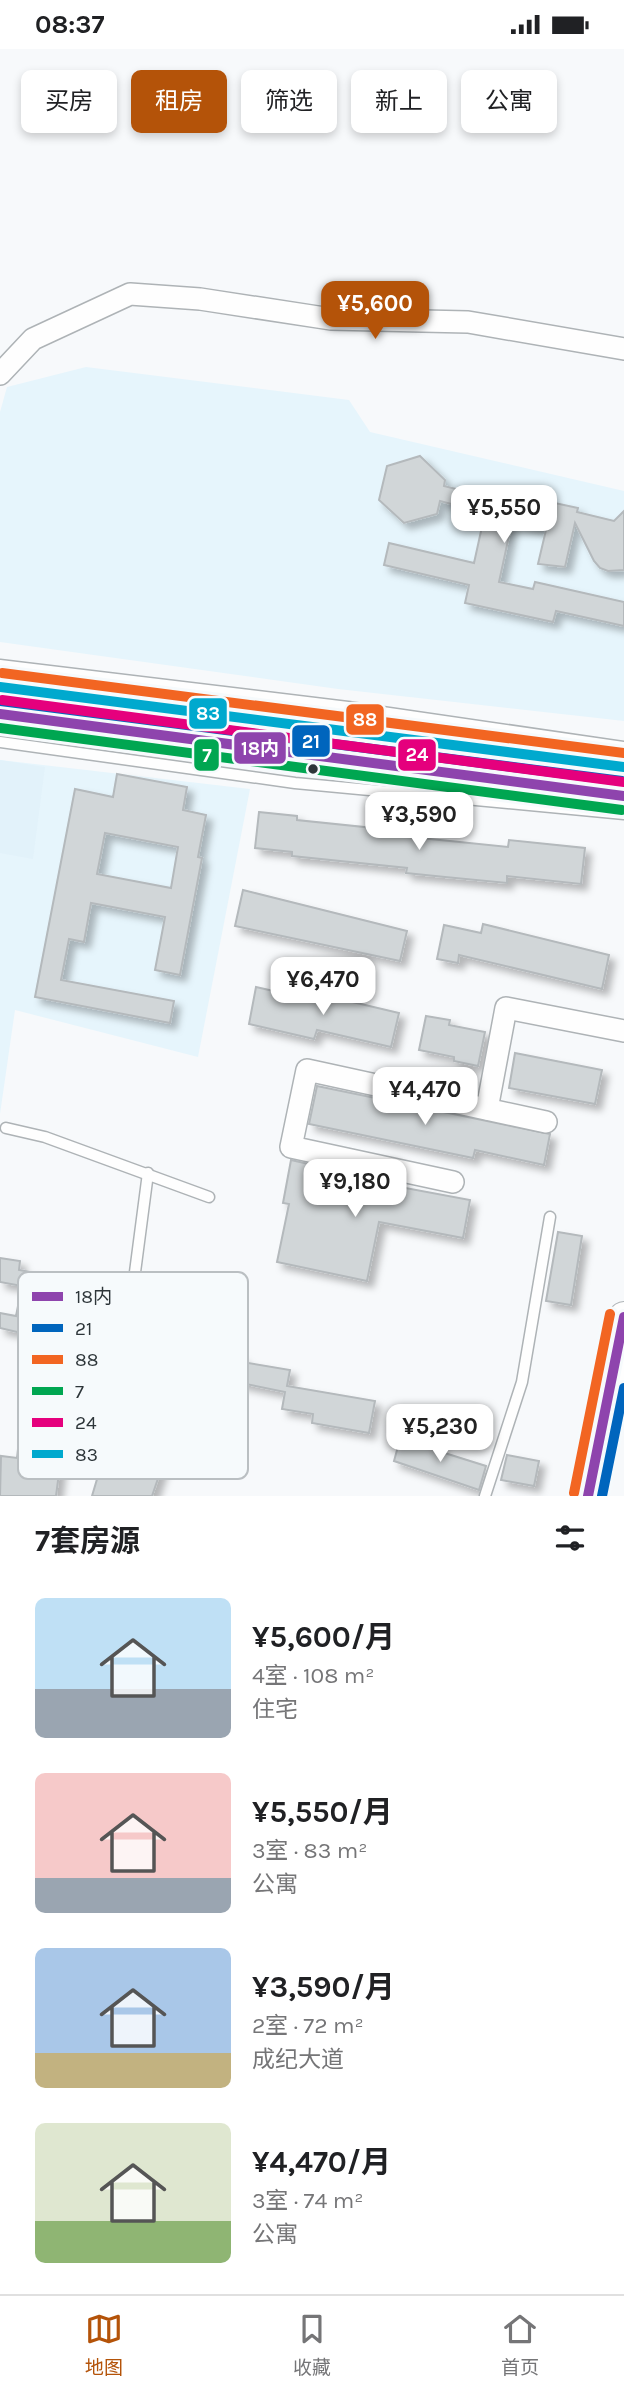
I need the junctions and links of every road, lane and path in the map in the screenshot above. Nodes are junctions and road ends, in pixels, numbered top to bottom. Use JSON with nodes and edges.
{"nodes":[{"id":1,"x":624,"y":349,"type":"edge"},
{"id":2,"x":0,"y":374,"type":"edge"},
{"id":3,"x":0,"y":665,"type":"edge"},
{"id":4,"x":0,"y":687,"type":"edge"},
{"id":5,"x":0,"y":714,"type":"edge"},
{"id":6,"x":0,"y":742,"type":"edge"},
{"id":7,"x":624,"y":747,"type":"edge"},
{"id":8,"x":624,"y":767,"type":"edge"},
{"id":9,"x":624,"y":796,"type":"edge"},
{"id":10,"x":624,"y":814,"type":"edge"},
{"id":11,"x":624,"y":1031,"type":"edge"},
{"id":12,"x":487,"y":1109,"type":"junction"},
{"id":13,"x":545,"y":1122,"type":"dead end"},
{"id":14,"x":6,"y":1128,"type":"dead end"},
{"id":15,"x":148,"y":1174,"type":"junction"},
{"id":16,"x":453,"y":1182,"type":"dead end"},
{"id":17,"x":209,"y":1197,"type":"dead end"},
{"id":18,"x":551,"y":1217,"type":"dead end"},
{"id":19,"x":135,"y":1272,"type":"edge"},
{"id":20,"x":624,"y":1317,"type":"edge"},
{"id":21,"x":617,"y":1392,"type":"edge"},
{"id":22,"x":485,"y":1496,"type":"edge"},
{"id":23,"x":588,"y":1496,"type":"edge"}],
"edges":[{"from":1,"to":2,"type":"street"},
{"from":3,"to":7,"type":"lane"},
{"from":4,"to":8,"type":"highway"},
{"from":5,"to":9,"type":"highway"},
{"from":6,"to":10,"type":"lane"},
{"from":11,"to":12,"type":"street"},
{"from":12,"to":13,"type":"street"},
{"from":12,"to":16,"type":"street"},
{"from":14,"to":15,"type":"lane"},
{"from":15,"to":17,"type":"lane"},
{"from":15,"to":19,"type":"lane"},
{"from":18,"to":22,"type":"lane"},
{"from":20,"to":21,"type":"main road"},
{"from":21,"to":23,"type":"main road"}]}
